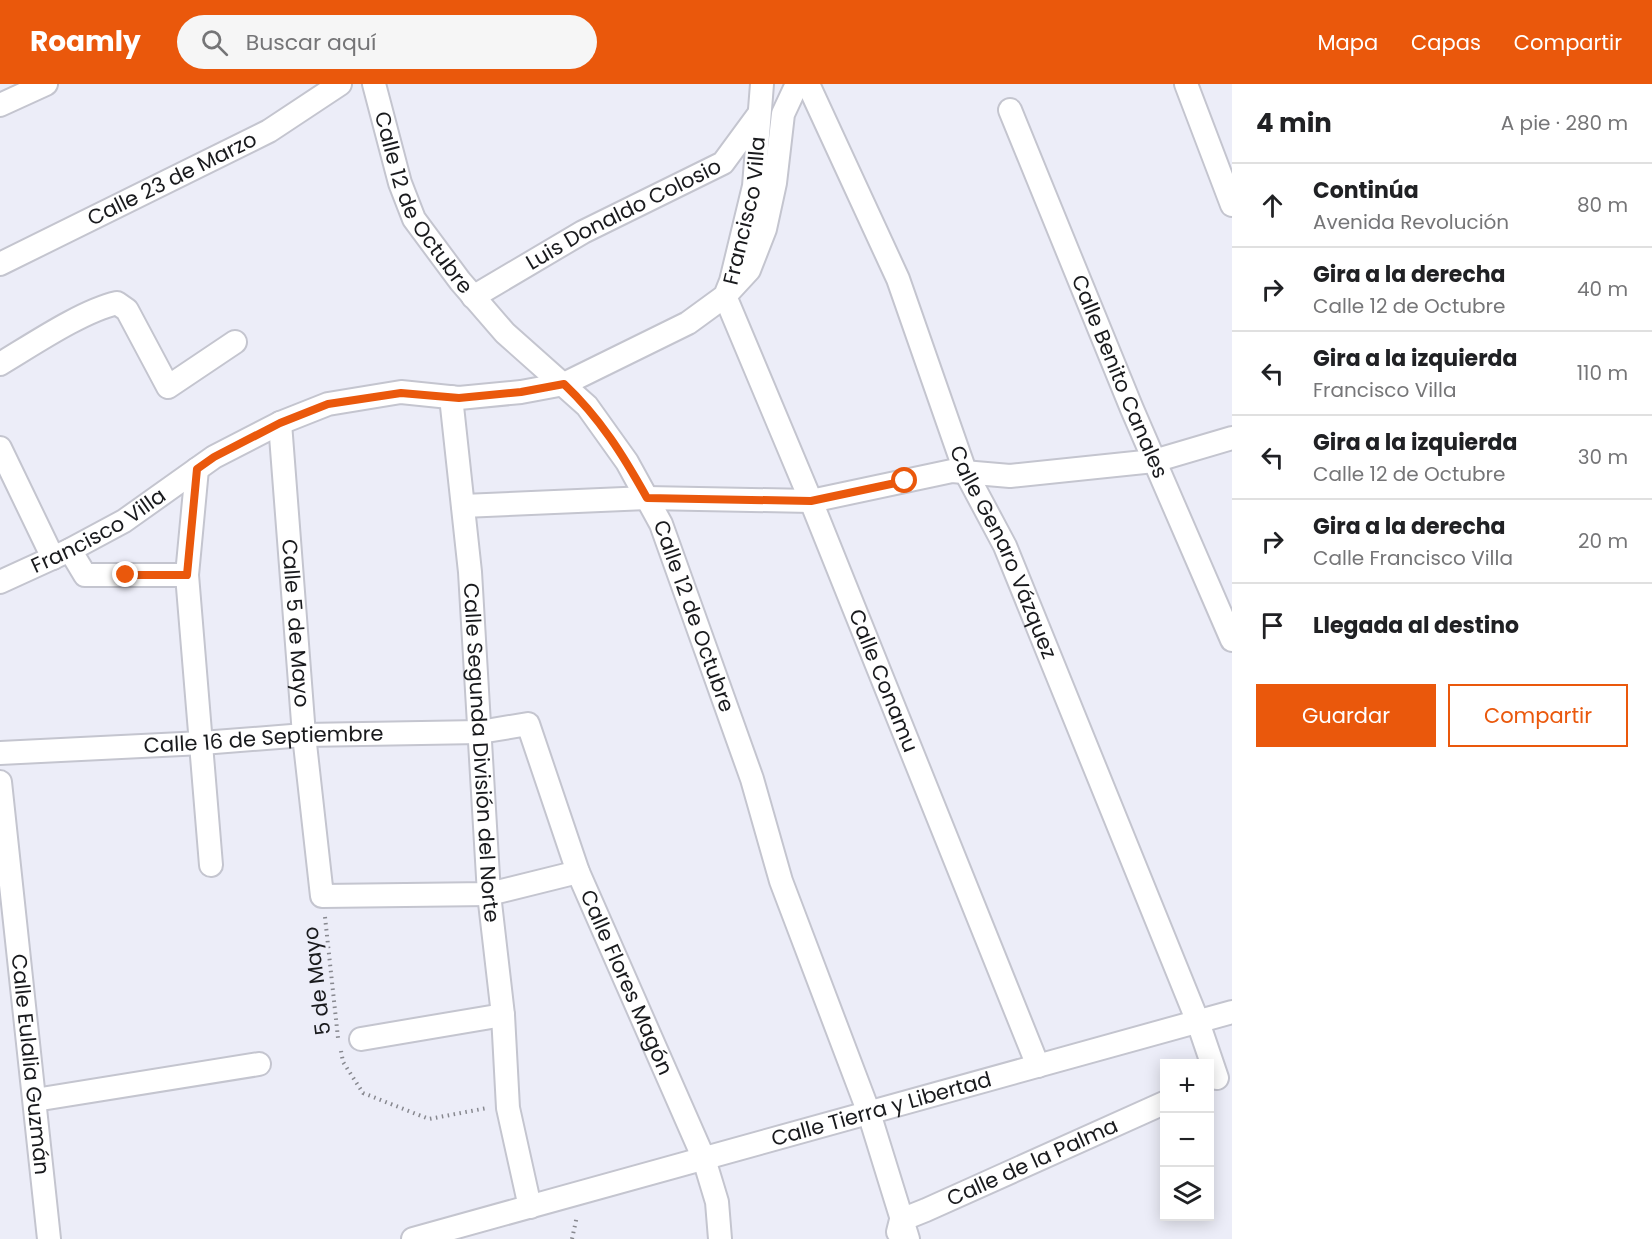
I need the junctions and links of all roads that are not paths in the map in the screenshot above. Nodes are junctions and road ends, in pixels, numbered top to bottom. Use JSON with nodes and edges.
{"nodes":[{"id":1,"x":46,"y":84,"type":"edge"},
{"id":2,"x":340,"y":84,"type":"edge"},
{"id":3,"x":374,"y":84,"type":"edge"},
{"id":4,"x":762,"y":84,"type":"edge"},
{"id":5,"x":797,"y":84,"type":"edge"},
{"id":6,"x":808,"y":84,"type":"edge"},
{"id":7,"x":1186,"y":84,"type":"edge"},
{"id":8,"x":0,"y":105,"type":"edge"},
{"id":9,"x":1010,"y":110,"type":"dead end"},
{"id":10,"x":759,"y":114,"type":"junction"},
{"id":11,"x":1232,"y":205,"type":"edge"},
{"id":12,"x":0,"y":264,"type":"edge"},
{"id":13,"x":725,"y":296,"type":"junction"},
{"id":14,"x":473,"y":297,"type":"junction"},
{"id":15,"x":235,"y":342,"type":"dead end"},
{"id":16,"x":0,"y":364,"type":"edge"},
{"id":17,"x":564,"y":384,"type":"junction"},
{"id":18,"x":451,"y":397,"type":"junction"},
{"id":19,"x":280,"y":423,"type":"junction"},
{"id":20,"x":1232,"y":438,"type":"edge"},
{"id":21,"x":0,"y":447,"type":"edge"},
{"id":22,"x":1154,"y":461,"type":"junction"},
{"id":23,"x":197,"y":469,"type":"junction"},
{"id":24,"x":965,"y":471,"type":"junction"},
{"id":25,"x":647,"y":498,"type":"junction"},
{"id":26,"x":811,"y":501,"type":"junction"},
{"id":27,"x":462,"y":506,"type":"junction"},
{"id":28,"x":61,"y":554,"type":"junction"},
{"id":29,"x":187,"y":575,"type":"junction"},
{"id":30,"x":0,"y":582,"type":"edge"},
{"id":31,"x":1232,"y":640,"type":"edge"},
{"id":32,"x":528,"y":724,"type":"joint"},
{"id":33,"x":480,"y":732,"type":"junction"},
{"id":34,"x":304,"y":735,"type":"junction"},
{"id":35,"x":202,"y":743,"type":"junction"},
{"id":36,"x":0,"y":753,"type":"edge"},
{"id":37,"x":0,"y":782,"type":"edge"},
{"id":38,"x":211,"y":866,"type":"dead end"},
{"id":39,"x":578,"y":872,"type":"junction"},
{"id":40,"x":489,"y":894,"type":"junction"},
{"id":41,"x":1232,"y":1012,"type":"edge"},
{"id":42,"x":503,"y":1015,"type":"junction"},
{"id":43,"x":1198,"y":1022,"type":"junction"},
{"id":44,"x":361,"y":1039,"type":"dead end"},
{"id":45,"x":259,"y":1064,"type":"dead end"},
{"id":46,"x":1038,"y":1066,"type":"junction"},
{"id":47,"x":1220,"y":1077,"type":"edge"},
{"id":48,"x":35,"y":1100,"type":"junction"},
{"id":49,"x":1160,"y":1105,"type":"edge"},
{"id":50,"x":870,"y":1113,"type":"junction"},
{"id":51,"x":704,"y":1159,"type":"junction"},
{"id":52,"x":530,"y":1207,"type":"junction"},
{"id":53,"x":902,"y":1233,"type":"edge"},
{"id":54,"x":49,"y":1239,"type":"edge"},
{"id":55,"x":413,"y":1239,"type":"edge"},
{"id":56,"x":720,"y":1239,"type":"edge"}],
"edges":[{"from":1,"to":8,"type":"street"},
{"from":2,"to":12,"type":"street","name":"Calle 23 de Marzo"},
{"from":3,"to":14,"type":"street","name":"Calle 12 de Octubre"},
{"from":4,"to":10,"type":"street","name":"Francisco Villa"},
{"from":5,"to":13,"type":"street"},
{"from":6,"to":24,"type":"street","name":"Calle Genaro Vázquez"},
{"from":7,"to":11,"type":"street"},
{"from":9,"to":22,"type":"street","name":"Calle Benito Canales"},
{"from":10,"to":13,"type":"street","name":"Francisco Villa"},
{"from":10,"to":14,"type":"street","name":"Luis Donaldo Colosio"},
{"from":13,"to":17,"type":"street","name":"Francisco Villa"},
{"from":13,"to":26,"type":"street","name":"Calle Conamu"},
{"from":14,"to":17,"type":"street","name":"Calle 12 de Octubre"},
{"from":15,"to":16,"type":"street"},
{"from":17,"to":18,"type":"street","name":"Francisco Villa"},
{"from":17,"to":25,"type":"street","name":"Calle 12 de Octubre"},
{"from":18,"to":19,"type":"street","name":"Francisco Villa"},
{"from":18,"to":27,"type":"street","name":"Calle Segunda División del Norte"},
{"from":19,"to":23,"type":"street","name":"Francisco Villa"},
{"from":19,"to":34,"type":"street","name":"Calle 5 de Mayo"},
{"from":20,"to":22,"type":"street"},
{"from":21,"to":28,"type":"street"},
{"from":22,"to":24,"type":"street"},
{"from":22,"to":31,"type":"street","name":"Calle Benito Canales"},
{"from":23,"to":28,"type":"street","name":"Francisco Villa"},
{"from":23,"to":29,"type":"street"},
{"from":24,"to":26,"type":"street"},
{"from":24,"to":43,"type":"street","name":"Calle Genaro Vázquez"},
{"from":25,"to":26,"type":"street"},
{"from":25,"to":27,"type":"street"},
{"from":25,"to":50,"type":"street","name":"Calle 12 de Octubre"},
{"from":26,"to":46,"type":"street","name":"Calle Conamu"},
{"from":27,"to":33,"type":"street","name":"Calle Segunda División del Norte"},
{"from":28,"to":29,"type":"street"},
{"from":28,"to":30,"type":"street","name":"Francisco Villa"},
{"from":29,"to":35,"type":"street"},
{"from":32,"to":33,"type":"street","name":"Calle 16 de Septiembre"},
{"from":32,"to":39,"type":"street","name":"Calle Flores Magón"},
{"from":33,"to":34,"type":"street","name":"Calle 16 de Septiembre"},
{"from":33,"to":40,"type":"street","name":"Calle Segunda División del Norte"},
{"from":34,"to":35,"type":"street","name":"Calle 16 de Septiembre"},
{"from":34,"to":40,"type":"street","name":"Calle 5 de Mayo"},
{"from":35,"to":36,"type":"street","name":"Calle 16 de Septiembre"},
{"from":35,"to":38,"type":"street"},
{"from":37,"to":48,"type":"street","name":"Calle Eulalia Guzmán"},
{"from":39,"to":40,"type":"street"},
{"from":39,"to":51,"type":"street","name":"Calle Flores Magón"},
{"from":40,"to":42,"type":"street","name":"Calle Segunda División del Norte"},
{"from":41,"to":43,"type":"street","name":"Calle Tierra y Libertad"},
{"from":42,"to":44,"type":"street"},
{"from":42,"to":52,"type":"street","name":"Calle Segunda División del Norte"},
{"from":43,"to":46,"type":"street","name":"Calle Tierra y Libertad"},
{"from":43,"to":47,"type":"street","name":"Calle Genaro Vázquez"},
{"from":45,"to":48,"type":"street"},
{"from":46,"to":50,"type":"street","name":"Calle Tierra y Libertad"},
{"from":48,"to":54,"type":"street","name":"Calle Eulalia Guzmán"},
{"from":49,"to":53,"type":"street","name":"Calle de la Palma"},
{"from":50,"to":51,"type":"street","name":"Calle Tierra y Libertad"},
{"from":50,"to":53,"type":"street","name":"Calle 12 de Octubre"},
{"from":51,"to":52,"type":"street","name":"Calle Tierra y Libertad"},
{"from":51,"to":56,"type":"street","name":"Calle Flores Magón"},
{"from":52,"to":55,"type":"street","name":"Calle Tierra y Libertad"}]}
